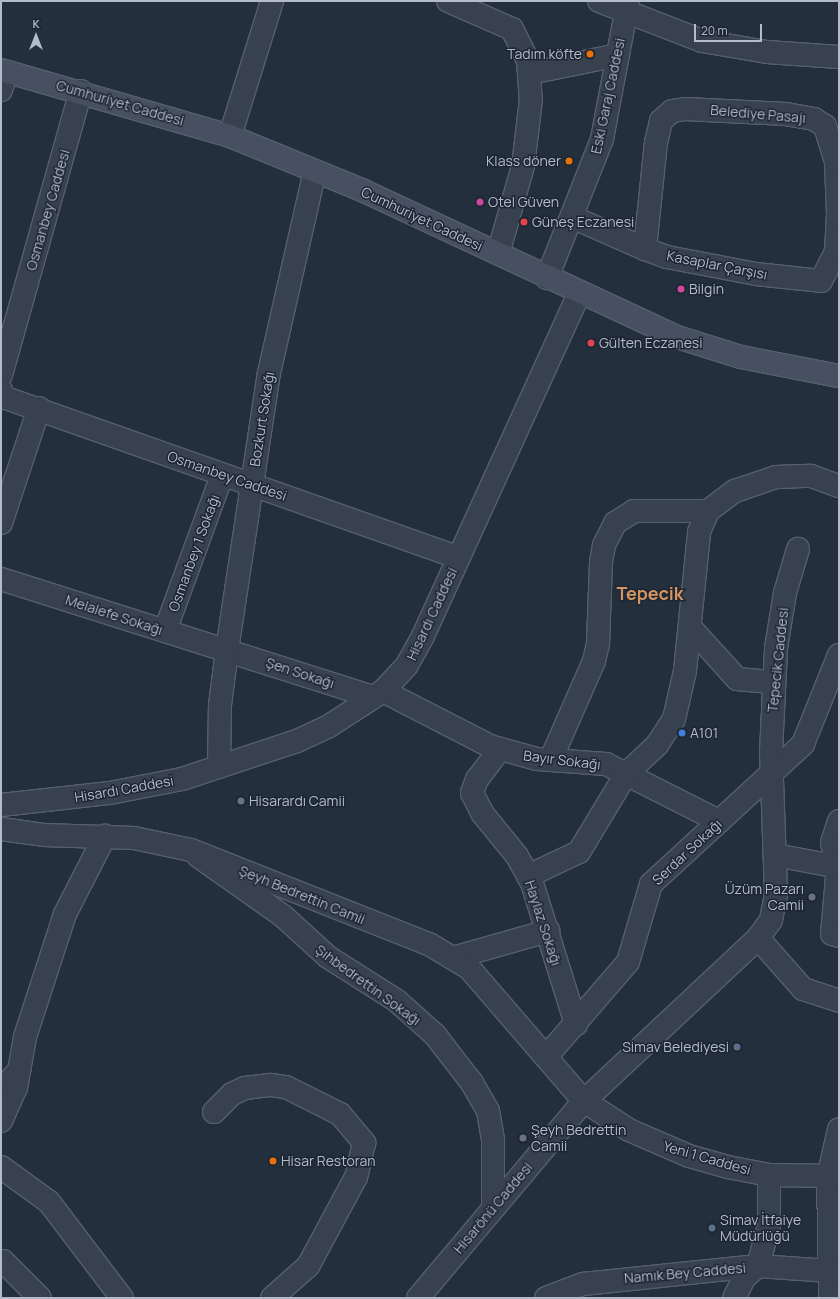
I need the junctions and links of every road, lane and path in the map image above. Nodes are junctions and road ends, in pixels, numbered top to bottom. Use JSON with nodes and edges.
{"nodes":[{"id":1,"x":272,"y":1,"type":"edge"},
{"id":2,"x":448,"y":1,"type":"edge"},
{"id":3,"x":599,"y":1,"type":"edge"},
{"id":4,"x":627,"y":7,"type":"edge"},
{"id":5,"x":618,"y":55,"type":"junction"},
{"id":6,"x":839,"y":57,"type":"edge"},
{"id":7,"x":530,"y":73,"type":"junction"},
{"id":8,"x":3,"y":77,"type":"edge"},
{"id":9,"x":81,"y":91,"type":"junction"},
{"id":10,"x":230,"y":136,"type":"junction"},
{"id":11,"x":315,"y":171,"type":"junction"},
{"id":12,"x":572,"y":217,"type":"junction"},
{"id":13,"x":645,"y":249,"type":"junction"},
{"id":14,"x":498,"y":254,"type":"junction"},
{"id":15,"x":547,"y":278,"type":"junction"},
{"id":16,"x":821,"y":281,"type":"joint"},
{"id":17,"x":579,"y":294,"type":"junction"},
{"id":18,"x":1,"y":375,"type":"edge"},
{"id":19,"x":839,"y":376,"type":"edge"},
{"id":20,"x":1,"y":390,"type":"edge"},
{"id":21,"x":39,"y":408,"type":"junction"},
{"id":22,"x":222,"y":475,"type":"junction"},
{"id":23,"x":251,"y":485,"type":"junction"},
{"id":24,"x":839,"y":486,"type":"edge"},
{"id":25,"x":708,"y":511,"type":"junction"},
{"id":26,"x":1,"y":523,"type":"edge"},
{"id":27,"x":798,"y":549,"type":"dead end"},
{"id":28,"x":458,"y":557,"type":"junction"},
{"id":29,"x":1,"y":579,"type":"edge"},
{"id":30,"x":690,"y":627,"type":"junction"},
{"id":31,"x":165,"y":632,"type":"junction"},
{"id":32,"x":227,"y":650,"type":"junction"},
{"id":33,"x":839,"y":655,"type":"edge"},
{"id":34,"x":774,"y":682,"type":"junction"},
{"id":35,"x":378,"y":694,"type":"junction"},
{"id":36,"x":500,"y":749,"type":"junction"},
{"id":37,"x":551,"y":759,"type":"junction"},
{"id":38,"x":219,"y":767,"type":"junction"},
{"id":39,"x":626,"y":774,"type":"junction"},
{"id":40,"x":772,"y":774,"type":"junction"},
{"id":41,"x":1,"y":804,"type":"edge"},
{"id":42,"x":719,"y":821,"type":"junction"},
{"id":43,"x":839,"y":821,"type":"edge"},
{"id":44,"x":1,"y":829,"type":"edge"},
{"id":45,"x":105,"y":836,"type":"junction"},
{"id":46,"x":191,"y":850,"type":"junction"},
{"id":47,"x":775,"y":855,"type":"junction"},
{"id":48,"x":838,"y":866,"type":"edge"},
{"id":49,"x":528,"y":876,"type":"junction"},
{"id":50,"x":548,"y":931,"type":"junction"},
{"id":51,"x":836,"y":935,"type":"edge"},
{"id":52,"x":758,"y":938,"type":"junction"},
{"id":53,"x":456,"y":957,"type":"junction"},
{"id":54,"x":839,"y":1001,"type":"edge"},
{"id":55,"x":576,"y":1024,"type":"junction"},
{"id":56,"x":546,"y":1057,"type":"junction"},
{"id":57,"x":19,"y":1070,"type":"junction"},
{"id":58,"x":1,"y":1091,"type":"edge"},
{"id":59,"x":584,"y":1101,"type":"junction"},
{"id":60,"x":214,"y":1112,"type":"dead end"},
{"id":61,"x":1,"y":1121,"type":"edge"},
{"id":62,"x":839,"y":1129,"type":"edge"},
{"id":63,"x":1,"y":1167,"type":"edge"},
{"id":64,"x":769,"y":1175,"type":"junction"},
{"id":65,"x":833,"y":1177,"type":"edge"},
{"id":66,"x":493,"y":1204,"type":"junction"},
{"id":67,"x":3,"y":1261,"type":"dead end"},
{"id":68,"x":758,"y":1266,"type":"junction"},
{"id":69,"x":830,"y":1271,"type":"junction"},
{"id":70,"x":40,"y":1298,"type":"edge"},
{"id":71,"x":122,"y":1298,"type":"edge"},
{"id":72,"x":272,"y":1298,"type":"edge"},
{"id":73,"x":418,"y":1298,"type":"edge"},
{"id":74,"x":546,"y":1298,"type":"edge"},
{"id":75,"x":734,"y":1298,"type":"edge"},
{"id":76,"x":830,"y":1298,"type":"edge"}],
"edges":[{"from":1,"to":10,"type":"street"},
{"from":2,"to":7,"type":"street"},
{"from":3,"to":4,"type":"street"},
{"from":4,"to":5,"type":"street","name":"Eski Garaj Caddesi"},
{"from":4,"to":6,"type":"street"},
{"from":5,"to":7,"type":"street"},
{"from":5,"to":12,"type":"street","name":"Eski Garaj Caddesi"},
{"from":7,"to":14,"type":"street"},
{"from":8,"to":9,"type":"main road","name":"Cumhuriyet Caddesi"},
{"from":9,"to":10,"type":"main road","name":"Cumhuriyet Caddesi"},
{"from":9,"to":18,"type":"street","name":"Osmanbey Caddesi"},
{"from":10,"to":11,"type":"main road","name":"Cumhuriyet Caddesi"},
{"from":11,"to":14,"type":"main road","name":"Cumhuriyet Caddesi"},
{"from":11,"to":23,"type":"street","name":"Bozkurt Sokağı"},
{"from":12,"to":13,"type":"street","name":"Kasaplar Çarşısı"},
{"from":12,"to":15,"type":"street","name":"Eski Garaj Caddesi"},
{"from":13,"to":16,"type":"street","name":"Kasaplar Çarşısı"},
{"from":13,"to":16,"type":"street","name":"Belediye Pasajı"},
{"from":14,"to":15,"type":"main road","name":"Cumhuriyet Caddesi"},
{"from":15,"to":17,"type":"main road","name":"Cumhuriyet Caddesi"},
{"from":17,"to":19,"type":"main road","name":"Cumhuriyet Caddesi"},
{"from":17,"to":28,"type":"street","name":"Hisardı Caddesi"},
{"from":20,"to":21,"type":"street","name":"Osmanbey Caddesi"},
{"from":21,"to":22,"type":"street","name":"Osmanbey Caddesi"},
{"from":21,"to":26,"type":"street"},
{"from":22,"to":23,"type":"street","name":"Osmanbey Caddesi"},
{"from":22,"to":31,"type":"street","name":"Osmanbey 1 Sokağı"},
{"from":23,"to":28,"type":"street","name":"Osmanbey Caddesi"},
{"from":23,"to":32,"type":"street","name":"Bozkurt Sokağı"},
{"from":24,"to":25,"type":"street"},
{"from":25,"to":30,"type":"street"},
{"from":25,"to":37,"type":"street"},
{"from":27,"to":34,"type":"street","name":"Tepecik Caddesi"},
{"from":28,"to":35,"type":"street","name":"Hisardı Caddesi"},
{"from":29,"to":31,"type":"street","name":"Melalefe Sokağı"},
{"from":30,"to":34,"type":"street"},
{"from":30,"to":39,"type":"street"},
{"from":31,"to":32,"type":"street","name":"Melalefe Sokağı"},
{"from":32,"to":35,"type":"street","name":"Şen Sokağı"},
{"from":32,"to":38,"type":"street","name":"Bozkurt Sokağı"},
{"from":33,"to":40,"type":"street","name":"Serdar Sokağı"},
{"from":34,"to":40,"type":"street","name":"Tepecik Caddesi"},
{"from":35,"to":36,"type":"street","name":"Bayır Sokağı"},
{"from":35,"to":38,"type":"street","name":"Hisardı Caddesi"},
{"from":36,"to":37,"type":"street","name":"Bayır Sokağı"},
{"from":36,"to":49,"type":"street","name":"Haylaz Sokağı"},
{"from":37,"to":39,"type":"street","name":"Bayır Sokağı"},
{"from":38,"to":41,"type":"street","name":"Hisardı Caddesi"},
{"from":39,"to":42,"type":"street","name":"Bayır Sokağı"},
{"from":39,"to":49,"type":"street"},
{"from":40,"to":42,"type":"street","name":"Serdar Sokağı"},
{"from":40,"to":47,"type":"street","name":"Tepecik Caddesi"},
{"from":42,"to":55,"type":"street","name":"Serdar Sokağı"},
{"from":43,"to":48,"type":"street"},
{"from":44,"to":45,"type":"street","name":"Şeyh Bedrettin Camii"},
{"from":45,"to":46,"type":"street","name":"Şeyh Bedrettin Camii"},
{"from":45,"to":57,"type":"street"},
{"from":46,"to":53,"type":"street","name":"Şeyh Bedrettin Camii"},
{"from":46,"to":66,"type":"street","name":"Şıhbedrettin Sokağı"},
{"from":47,"to":48,"type":"street"},
{"from":47,"to":52,"type":"street","name":"Tepecik Caddesi"},
{"from":48,"to":51,"type":"street"},
{"from":49,"to":50,"type":"street","name":"Haylaz Sokağı"},
{"from":50,"to":53,"type":"street"},
{"from":50,"to":55,"type":"street","name":"Haylaz Sokağı"},
{"from":52,"to":54,"type":"street"},
{"from":52,"to":59,"type":"street","name":"Hisarönü Caddesi"},
{"from":53,"to":56,"type":"street","name":"Şeyh Bedrettin Camii"},
{"from":55,"to":56,"type":"street","name":"Serdar Sokağı"},
{"from":56,"to":59,"type":"street","name":"Şeyh Bedrettin Camii"},
{"from":57,"to":58,"type":"street"},
{"from":57,"to":61,"type":"street"},
{"from":59,"to":64,"type":"street","name":"Yeni 1 Caddesi"},
{"from":59,"to":66,"type":"street","name":"Hisarönü Caddesi"},
{"from":60,"to":72,"type":"street"},
{"from":62,"to":65,"type":"street"},
{"from":63,"to":71,"type":"street"},
{"from":64,"to":65,"type":"street","name":"Yeni 1 Caddesi"},
{"from":64,"to":68,"type":"street","name":"Namık Bey Caddesi"},
{"from":65,"to":69,"type":"street"},
{"from":66,"to":73,"type":"street","name":"Hisarönü Caddesi"},
{"from":67,"to":70,"type":"street"},
{"from":68,"to":69,"type":"street"},
{"from":68,"to":74,"type":"street","name":"Namık Bey Caddesi"},
{"from":68,"to":75,"type":"street"},
{"from":69,"to":76,"type":"street"}]}
